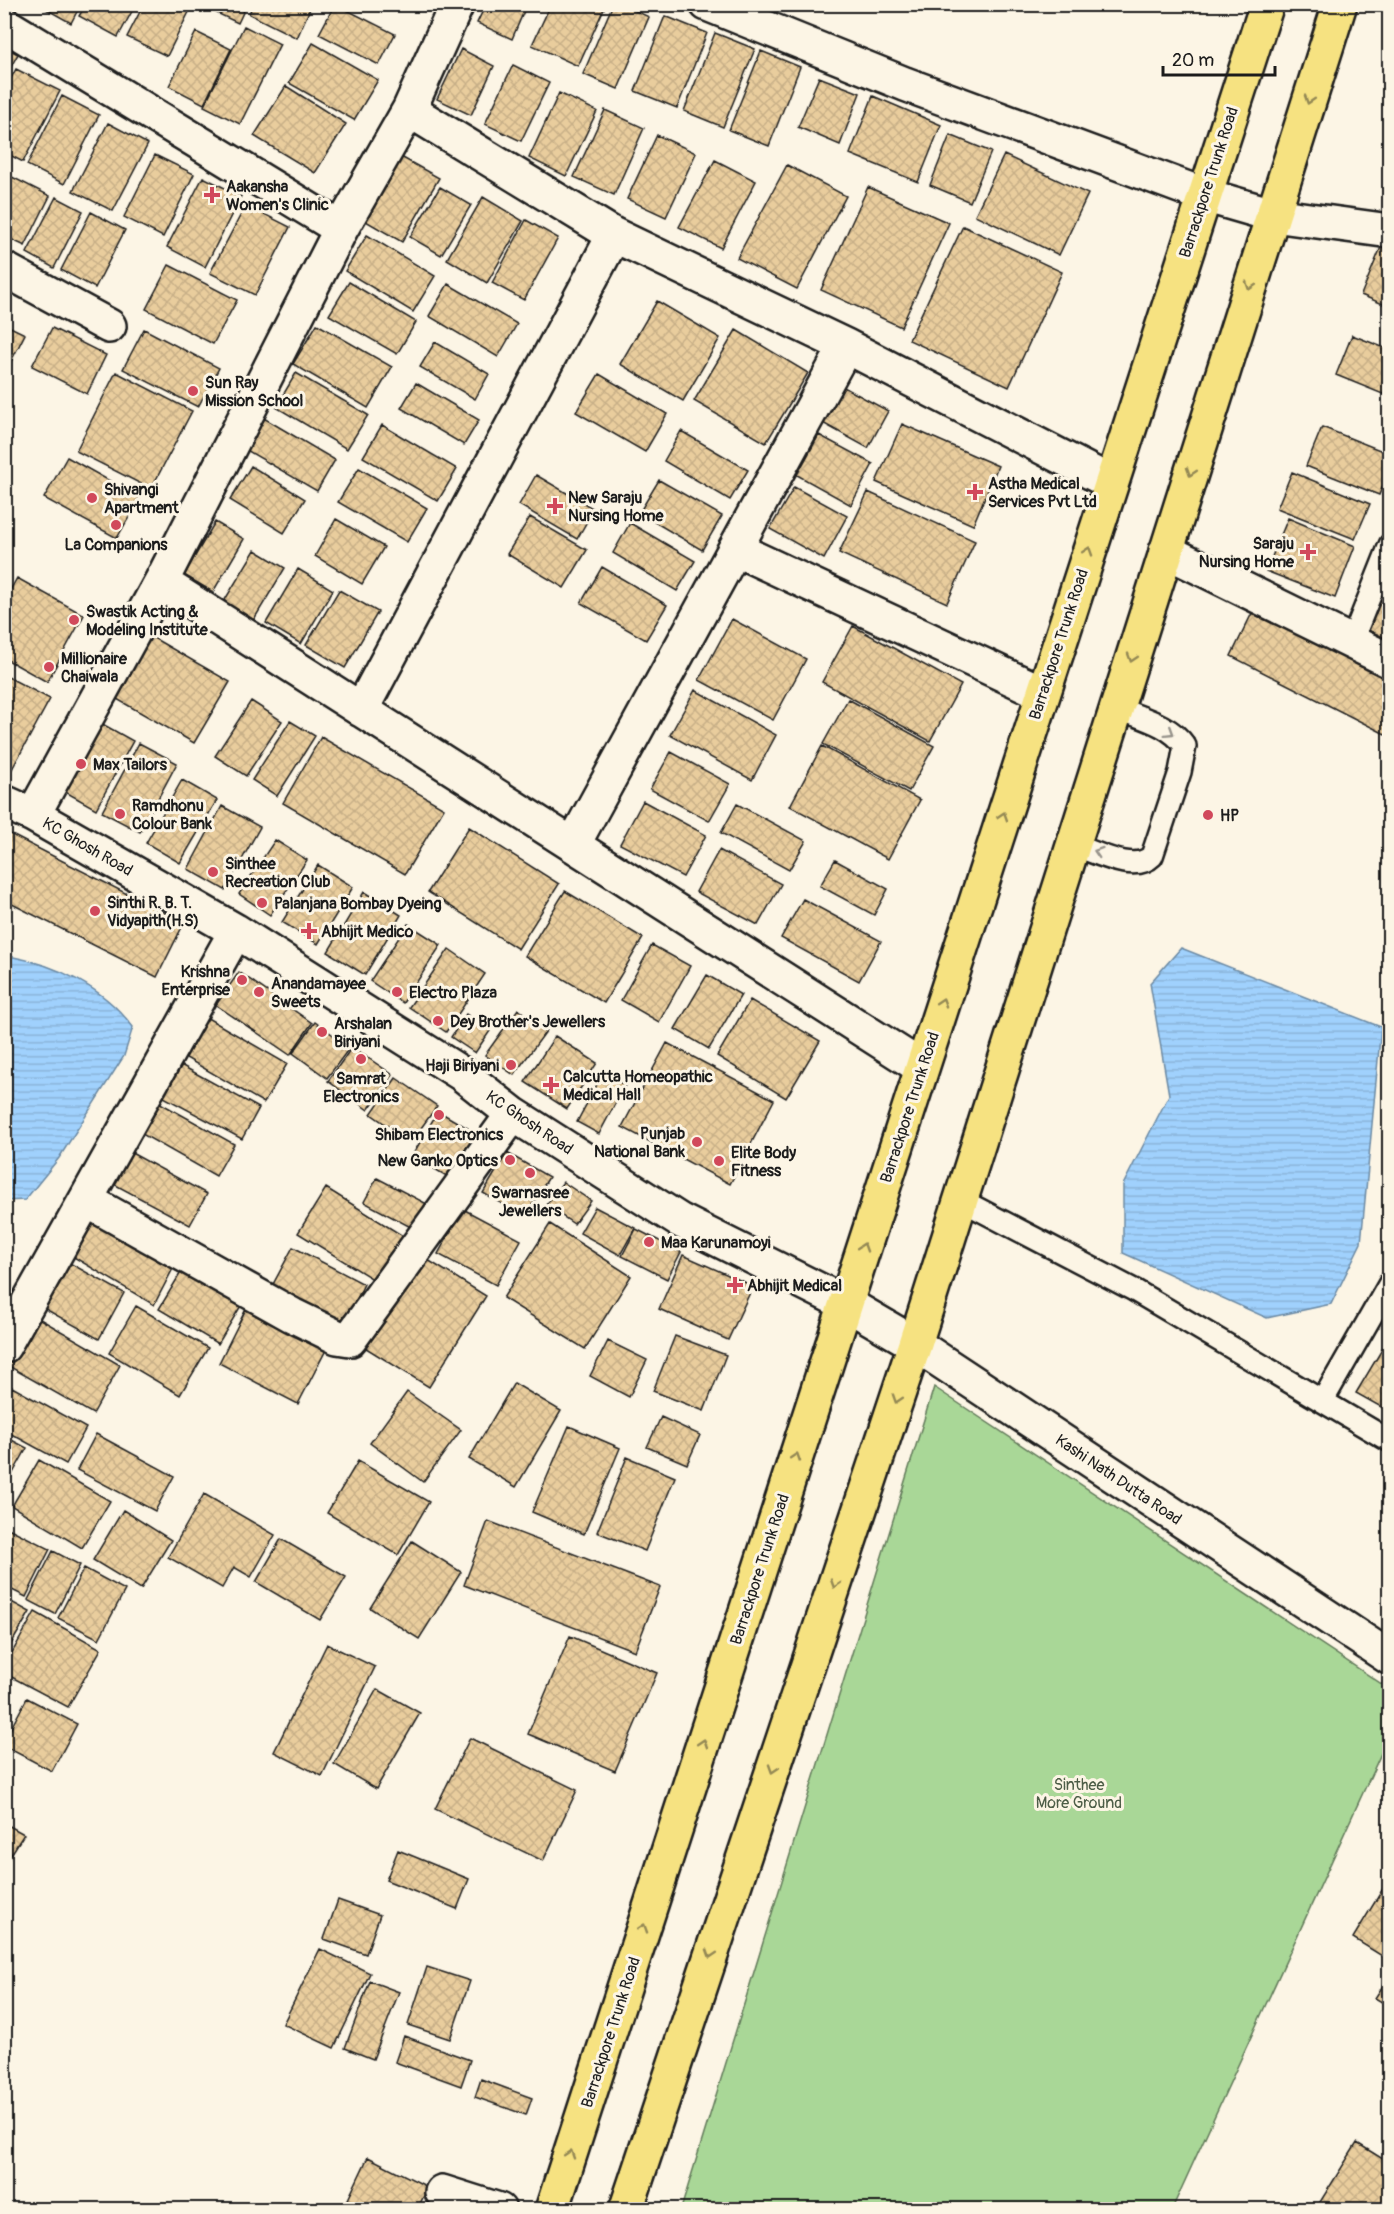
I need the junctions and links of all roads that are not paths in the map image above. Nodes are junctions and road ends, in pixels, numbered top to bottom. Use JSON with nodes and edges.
{"nodes":[{"id":1,"x":457,"y":4,"type":"edge"},
{"id":2,"x":707,"y":4,"type":"edge"},
{"id":3,"x":1267,"y":4,"type":"edge"},
{"id":4,"x":1340,"y":4,"type":"edge"},
{"id":5,"x":4,"y":24,"type":"edge"},
{"id":6,"x":409,"y":110,"type":"junction"},
{"id":7,"x":1204,"y":195,"type":"junction"},
{"id":8,"x":1273,"y":215,"type":"junction"},
{"id":9,"x":341,"y":229,"type":"junction"},
{"id":10,"x":1389,"y":231,"type":"edge"},
{"id":11,"x":614,"y":235,"type":"junction"},
{"id":12,"x":4,"y":269,"type":"edge"},
{"id":13,"x":109,"y":326,"type":"dead end"},
{"id":14,"x":846,"y":346,"type":"junction"},
{"id":15,"x":1110,"y":482,"type":"junction"},
{"id":16,"x":1389,"y":545,"type":"edge"},
{"id":17,"x":735,"y":549,"type":"junction"},
{"id":18,"x":1166,"y":551,"type":"junction"},
{"id":19,"x":161,"y":582,"type":"junction"},
{"id":20,"x":1352,"y":643,"type":"junction"},
{"id":21,"x":1389,"y":661,"type":"edge"},
{"id":22,"x":1043,"y":693,"type":"junction"},
{"id":23,"x":1117,"y":708,"type":"junction"},
{"id":24,"x":361,"y":710,"type":"junction"},
{"id":25,"x":19,"y":809,"type":"edge"},
{"id":26,"x":573,"y":845,"type":"junction"},
{"id":27,"x":1073,"y":845,"type":"junction"},
{"id":28,"x":236,"y":931,"type":"junction"},
{"id":29,"x":921,"y":1068,"type":"junction"},
{"id":30,"x":513,"y":1114,"type":"junction"},
{"id":31,"x":86,"y":1200,"type":"junction"},
{"id":32,"x":961,"y":1200,"type":"junction"},
{"id":33,"x":1389,"y":1283,"type":"edge"},
{"id":34,"x":845,"y":1303,"type":"junction"},
{"id":35,"x":915,"y":1344,"type":"junction"},
{"id":36,"x":4,"y":1346,"type":"edge"},
{"id":37,"x":1323,"y":1401,"type":"junction"},
{"id":38,"x":1389,"y":1441,"type":"edge"},
{"id":39,"x":1389,"y":1658,"type":"edge"},
{"id":40,"x":442,"y":2192,"type":"dead end"},
{"id":41,"x":499,"y":2210,"type":"edge"},
{"id":42,"x":552,"y":2210,"type":"edge"},
{"id":43,"x":626,"y":2210,"type":"edge"}],
"edges":[{"from":1,"to":6,"type":"street"},
{"from":2,"to":7,"type":"street"},
{"from":3,"to":7,"type":"main road","name":"Barrackpore Trunk Road"},
{"from":4,"to":8,"type":"main road","one_way":true},
{"from":5,"to":9,"type":"street"},
{"from":6,"to":9,"type":"street"},
{"from":6,"to":11,"type":"street"},
{"from":7,"to":8,"type":"street"},
{"from":7,"to":15,"type":"main road","name":"Barrackpore Trunk Road"},
{"from":8,"to":10,"type":"street"},
{"from":8,"to":18,"type":"main road","one_way":true},
{"from":9,"to":19,"type":"street"},
{"from":11,"to":14,"type":"street"},
{"from":11,"to":24,"type":"street"},
{"from":12,"to":13,"type":"street"},
{"from":14,"to":15,"type":"street"},
{"from":14,"to":17,"type":"street"},
{"from":22,"to":15,"type":"main road","name":"Barrackpore Trunk Road","one_way":true},
{"from":16,"to":20,"type":"lane"},
{"from":17,"to":22,"type":"street"},
{"from":17,"to":26,"type":"street"},
{"from":18,"to":20,"type":"street"},
{"from":18,"to":23,"type":"main road","one_way":true},
{"from":19,"to":24,"type":"street"},
{"from":19,"to":25,"type":"street"},
{"from":20,"to":21,"type":"street"},
{"from":29,"to":22,"type":"main road","name":"Barrackpore Trunk Road","one_way":true},
{"from":23,"to":27,"type":"main road"},
{"from":23,"to":27,"type":"lane","one_way":true},
{"from":24,"to":26,"type":"street"},
{"from":25,"to":28,"type":"street","name":"KC Ghosh Road"},
{"from":26,"to":29,"type":"street"},
{"from":27,"to":32,"type":"main road"},
{"from":28,"to":30,"type":"street","name":"KC Ghosh Road"},
{"from":28,"to":31,"type":"street"},
{"from":34,"to":29,"type":"main road","name":"Barrackpore Trunk Road","one_way":true},
{"from":30,"to":31,"type":"street"},
{"from":30,"to":34,"type":"street","name":"KC Ghosh Road"},
{"from":31,"to":36,"type":"street"},
{"from":32,"to":35,"type":"main road"},
{"from":32,"to":37,"type":"lane"},
{"from":33,"to":37,"type":"lane"},
{"from":34,"to":35,"type":"street","name":"Kashi Nath Dutta Road"},
{"from":42,"to":34,"type":"main road","name":"Barrackpore Trunk Road","one_way":true},
{"from":35,"to":39,"type":"street","name":"Kashi Nath Dutta Road"},
{"from":35,"to":43,"type":"main road","one_way":true},
{"from":37,"to":38,"type":"lane"},
{"from":40,"to":41,"type":"street"}]}
